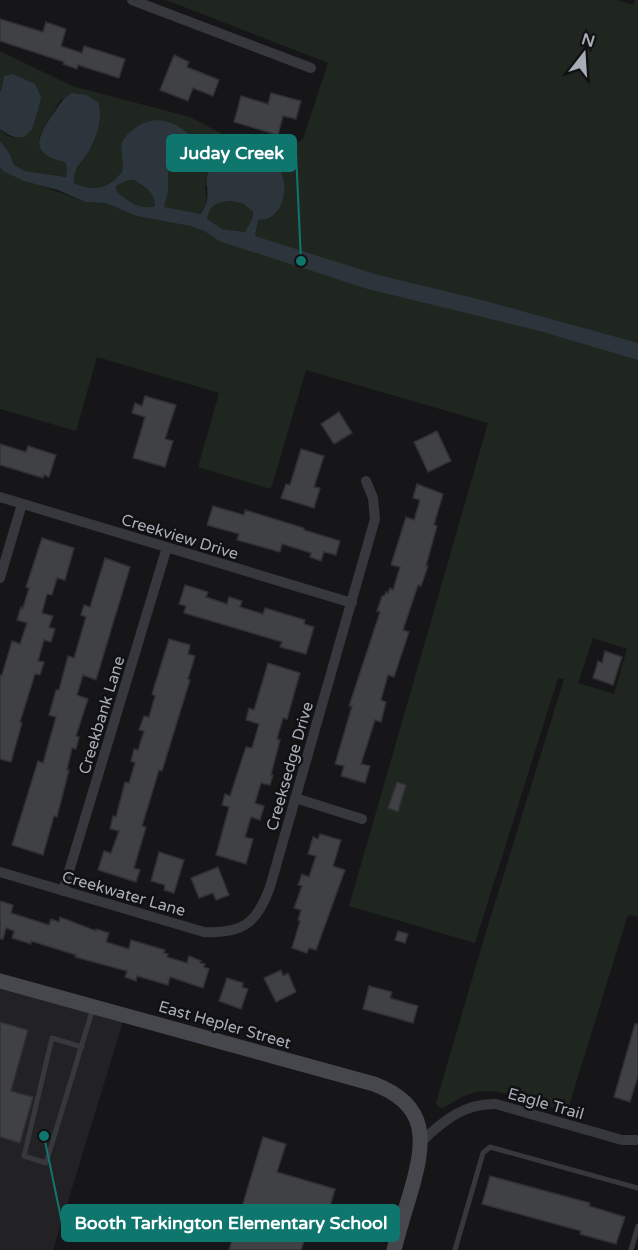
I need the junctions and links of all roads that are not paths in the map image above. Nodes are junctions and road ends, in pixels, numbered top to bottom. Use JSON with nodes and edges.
{"nodes":[{"id":1,"x":132,"y":0,"type":"edge"},
{"id":2,"x":311,"y":68,"type":"dead end"},
{"id":3,"x":366,"y":482,"type":"dead end"},
{"id":4,"x":0,"y":497,"type":"edge"},
{"id":5,"x":22,"y":504,"type":"junction"},
{"id":6,"x":167,"y":547,"type":"junction"},
{"id":7,"x":0,"y":578,"type":"edge"},
{"id":8,"x":352,"y":603,"type":"junction"},
{"id":9,"x":295,"y":798,"type":"junction"},
{"id":10,"x":362,"y":819,"type":"dead end"},
{"id":11,"x":0,"y":872,"type":"edge"},
{"id":12,"x":63,"y":891,"type":"junction"},
{"id":13,"x":243,"y":933,"type":"joint"},
{"id":14,"x":0,"y":981,"type":"edge"},
{"id":15,"x":94,"y":1007,"type":"junction"},
{"id":16,"x":82,"y":1047,"type":"junction"},
{"id":17,"x":421,"y":1136,"type":"junction"},
{"id":18,"x":638,"y":1140,"type":"edge"},
{"id":19,"x":638,"y":1188,"type":"edge"},
{"id":20,"x":638,"y":1226,"type":"edge"},
{"id":21,"x":394,"y":1250,"type":"edge"},
{"id":22,"x":455,"y":1250,"type":"edge"},
{"id":23,"x":631,"y":1250,"type":"edge"}],
"edges":[{"from":1,"to":2,"type":"street"},
{"from":3,"to":8,"type":"street","name":"Creeksedge Drive"},
{"from":4,"to":5,"type":"street","name":"Creekview Drive"},
{"from":5,"to":6,"type":"street","name":"Creekview Drive"},
{"from":5,"to":7,"type":"street"},
{"from":6,"to":8,"type":"street","name":"Creekview Drive"},
{"from":6,"to":12,"type":"street","name":"Creekbank Lane"},
{"from":8,"to":9,"type":"street","name":"Creeksedge Drive"},
{"from":9,"to":10,"type":"street"},
{"from":9,"to":13,"type":"street","name":"Creeksedge Drive"},
{"from":11,"to":12,"type":"street","name":"Creekwater Lane"},
{"from":12,"to":13,"type":"street","name":"Creekwater Lane"},
{"from":14,"to":15,"type":"street","name":"East Hepler Street"},
{"from":15,"to":16,"type":"lane"},
{"from":15,"to":17,"type":"street","name":"East Hepler Street"},
{"from":16,"to":16,"type":"lane"},
{"from":17,"to":18,"type":"street","name":"Eagle Trail"},
{"from":17,"to":21,"type":"street"},
{"from":19,"to":22,"type":"lane"},
{"from":20,"to":23,"type":"lane"}]}
